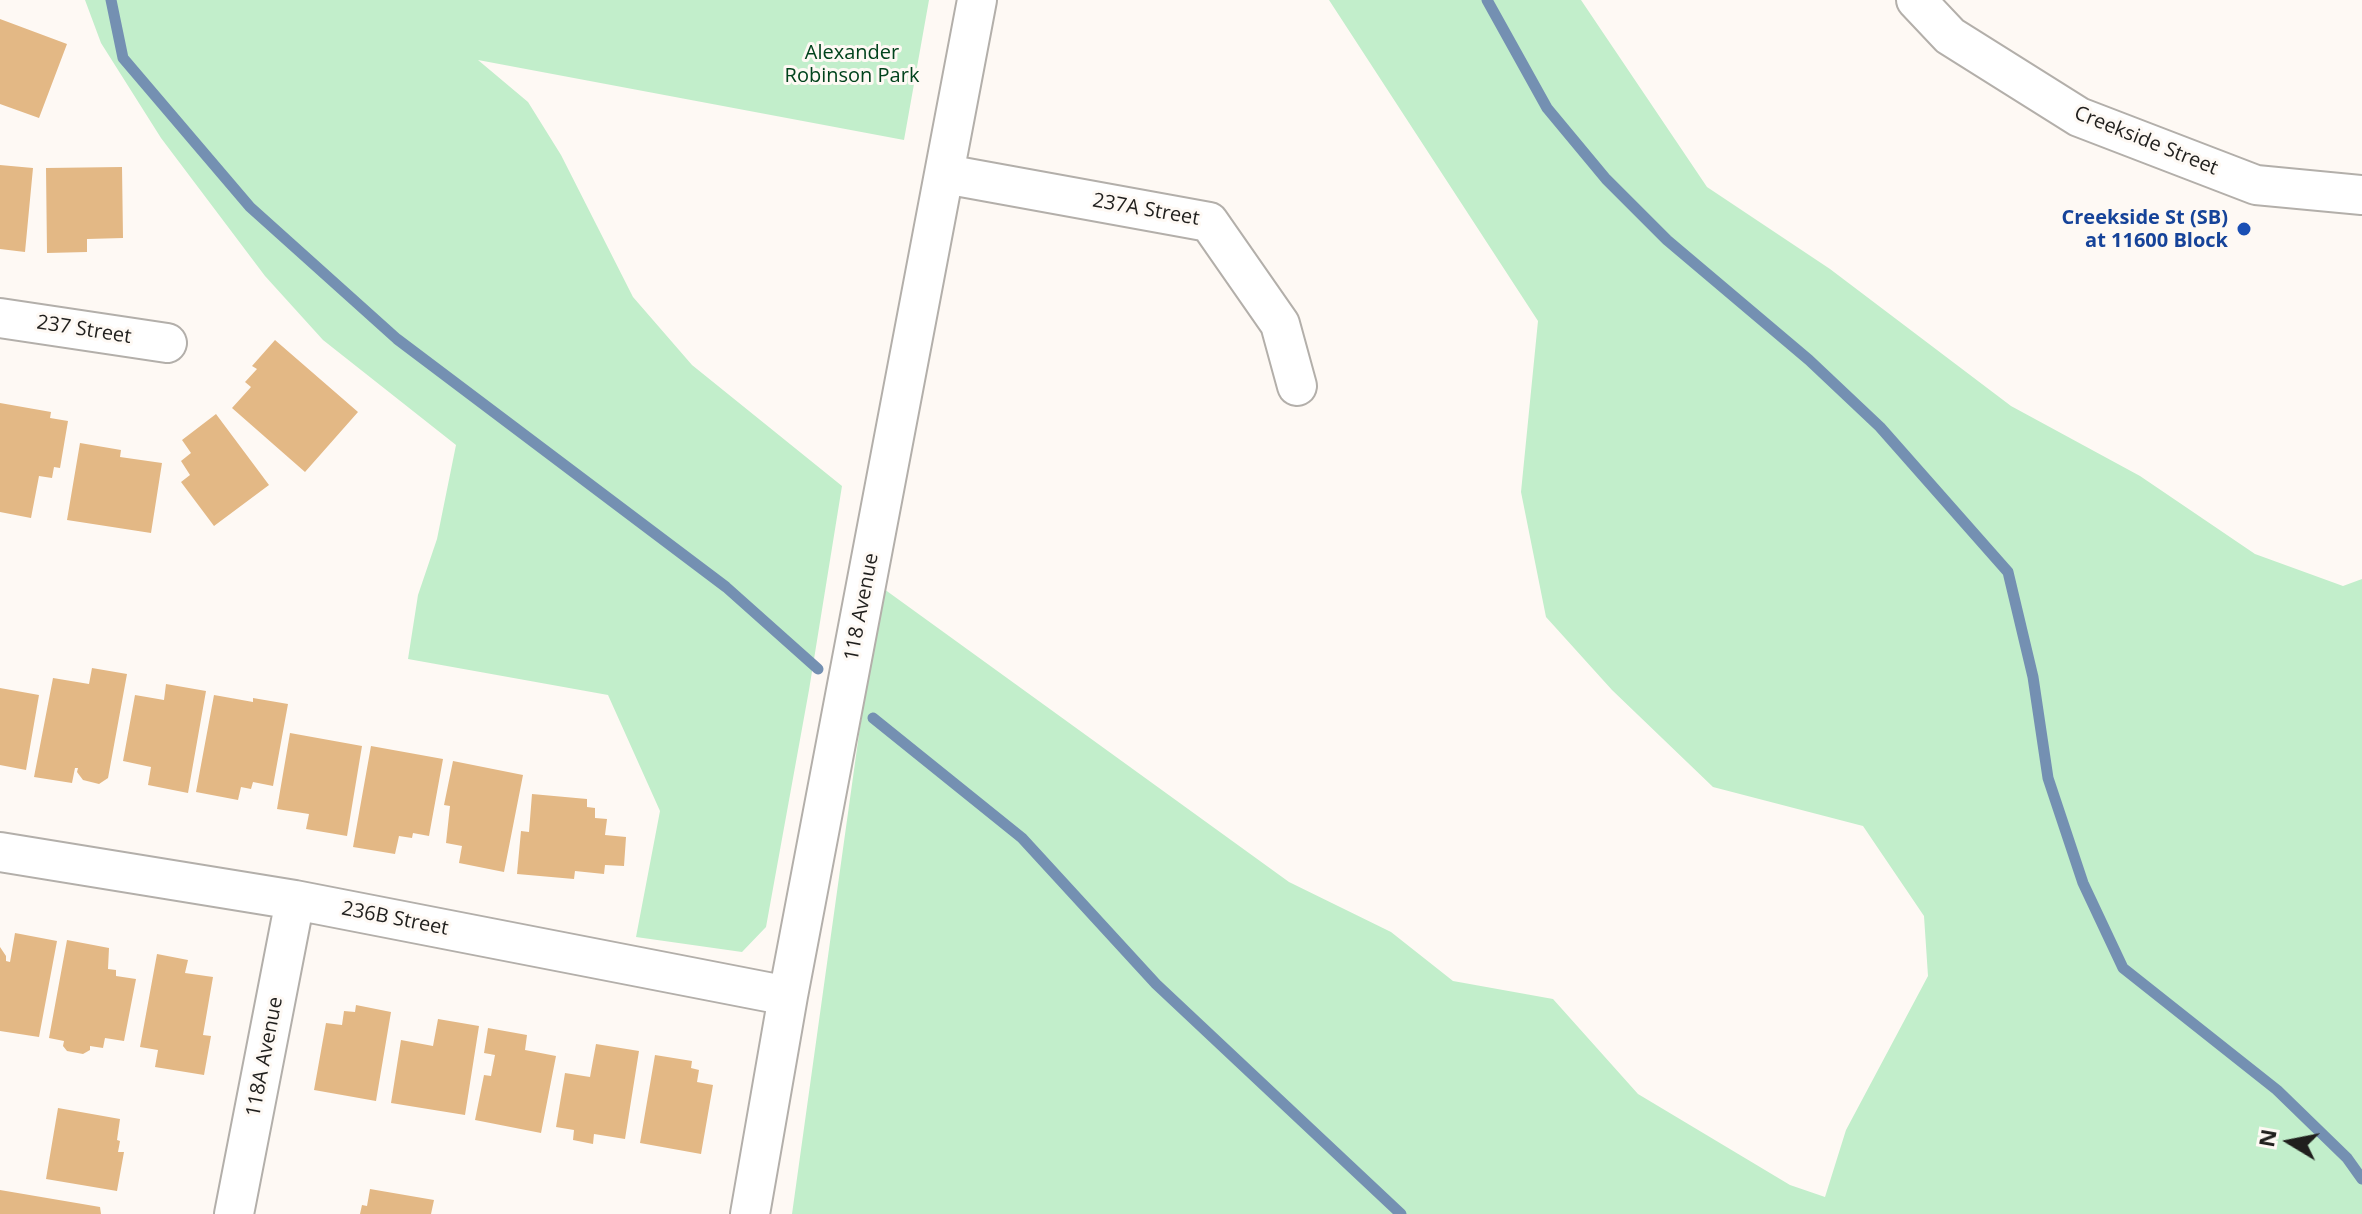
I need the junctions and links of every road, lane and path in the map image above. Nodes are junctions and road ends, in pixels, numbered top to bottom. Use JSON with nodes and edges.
{"nodes":[{"id":1,"x":977,"y":0,"type":"edge"},
{"id":2,"x":1916,"y":0,"type":"edge"},
{"id":3,"x":945,"y":174,"type":"junction"},
{"id":4,"x":2362,"y":195,"type":"edge"},
{"id":5,"x":0,"y":318,"type":"edge"},
{"id":6,"x":167,"y":343,"type":"dead end"},
{"id":7,"x":1297,"y":386,"type":"dead end"},
{"id":8,"x":0,"y":852,"type":"edge"},
{"id":9,"x":295,"y":900,"type":"junction"},
{"id":10,"x":788,"y":996,"type":"junction"},
{"id":11,"x":234,"y":1214,"type":"edge"},
{"id":12,"x":750,"y":1214,"type":"edge"}],
"edges":[{"from":1,"to":3,"type":"street","name":"118 Avenue"},
{"from":2,"to":4,"type":"street","name":"Creekside Street"},
{"from":3,"to":7,"type":"street","name":"237A Street"},
{"from":3,"to":10,"type":"street","name":"118 Avenue"},
{"from":5,"to":6,"type":"street","name":"237 Street"},
{"from":8,"to":9,"type":"street","name":"236B Street"},
{"from":9,"to":10,"type":"street","name":"236B Street"},
{"from":9,"to":11,"type":"street","name":"118A Avenue"},
{"from":10,"to":12,"type":"street","name":"118 Avenue"}]}
